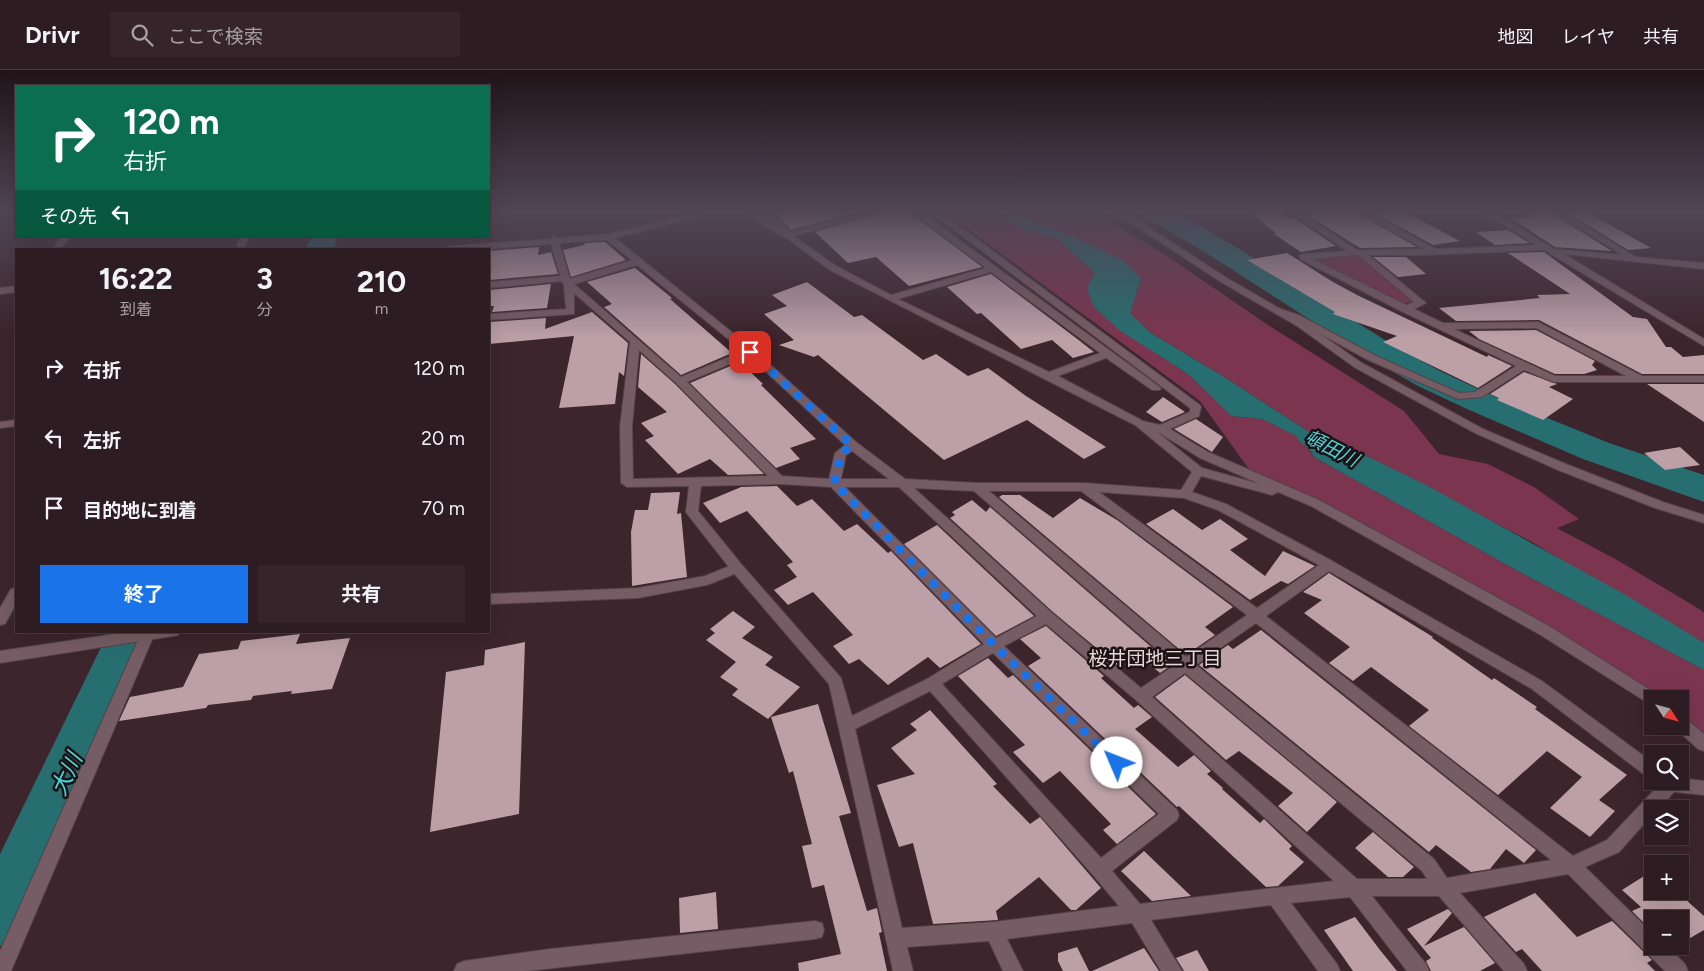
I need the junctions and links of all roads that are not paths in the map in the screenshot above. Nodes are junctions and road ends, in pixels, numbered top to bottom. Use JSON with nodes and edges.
{"nodes":[{"id":1,"x":558,"y":253,"type":"edge"},
{"id":2,"x":630,"y":253,"type":"edge"},
{"id":3,"x":813,"y":253,"type":"edge"},
{"id":4,"x":972,"y":253,"type":"edge"},
{"id":5,"x":988,"y":253,"type":"edge"},
{"id":6,"x":1184,"y":253,"type":"edge"},
{"id":7,"x":1346,"y":253,"type":"edge"},
{"id":8,"x":1358,"y":253,"type":"edge"},
{"id":9,"x":1555,"y":253,"type":"edge"},
{"id":10,"x":1584,"y":253,"type":"edge"},
{"id":11,"x":1626,"y":253,"type":"edge"},
{"id":12,"x":1637,"y":259,"type":"junction"},
{"id":13,"x":640,"y":261,"type":"junction"},
{"id":14,"x":1704,"y":266,"type":"edge"},
{"id":15,"x":993,"y":268,"type":"junction"},
{"id":16,"x":567,"y":281,"type":"junction"},
{"id":17,"x":490,"y":284,"type":"edge"},
{"id":18,"x":15,"y":289,"type":"edge"},
{"id":19,"x":0,"y":290,"type":"edge"},
{"id":20,"x":890,"y":298,"type":"junction"},
{"id":21,"x":1404,"y":309,"type":"junction"},
{"id":22,"x":1276,"y":310,"type":"junction"},
{"id":23,"x":490,"y":318,"type":"edge"},
{"id":24,"x":1438,"y":326,"type":"junction"},
{"id":25,"x":636,"y":341,"type":"junction"},
{"id":26,"x":1704,"y":343,"type":"edge"},
{"id":27,"x":750,"y":352,"type":"junction"},
{"id":28,"x":1107,"y":354,"type":"junction"},
{"id":29,"x":1523,"y":366,"type":"junction"},
{"id":30,"x":1049,"y":376,"type":"junction"},
{"id":31,"x":1643,"y":380,"type":"junction"},
{"id":32,"x":1704,"y":380,"type":"edge"},
{"id":33,"x":680,"y":381,"type":"junction"},
{"id":34,"x":1195,"y":414,"type":"junction"},
{"id":35,"x":15,"y":423,"type":"edge"},
{"id":36,"x":1138,"y":423,"type":"junction"},
{"id":37,"x":0,"y":425,"type":"edge"},
{"id":38,"x":1161,"y":429,"type":"junction"},
{"id":39,"x":852,"y":445,"type":"junction"},
{"id":40,"x":1198,"y":471,"type":"junction"},
{"id":41,"x":779,"y":480,"type":"junction"},
{"id":42,"x":696,"y":482,"type":"junction"},
{"id":43,"x":834,"y":483,"type":"junction"},
{"id":44,"x":902,"y":483,"type":"junction"},
{"id":45,"x":976,"y":487,"type":"junction"},
{"id":46,"x":1084,"y":487,"type":"junction"},
{"id":47,"x":1185,"y":494,"type":"junction"},
{"id":48,"x":1315,"y":503,"type":"junction"},
{"id":49,"x":1704,"y":519,"type":"edge"},
{"id":50,"x":1329,"y":564,"type":"junction"},
{"id":51,"x":736,"y":568,"type":"junction"},
{"id":52,"x":15,"y":595,"type":"edge"},
{"id":53,"x":490,"y":599,"type":"edge"},
{"id":54,"x":1256,"y":615,"type":"junction"},
{"id":55,"x":1047,"y":616,"type":"junction"},
{"id":56,"x":0,"y":620,"type":"edge"},
{"id":57,"x":160,"y":633,"type":"edge"},
{"id":58,"x":147,"y":635,"type":"junction"},
{"id":59,"x":994,"y":645,"type":"junction"},
{"id":60,"x":0,"y":657,"type":"edge"},
{"id":61,"x":1185,"y":665,"type":"junction"},
{"id":62,"x":932,"y":683,"type":"junction"},
{"id":63,"x":1644,"y":693,"type":"edge"},
{"id":64,"x":1141,"y":696,"type":"junction"},
{"id":65,"x":845,"y":727,"type":"junction"},
{"id":66,"x":1689,"y":731,"type":"edge"},
{"id":67,"x":1704,"y":744,"type":"edge"},
{"id":68,"x":1644,"y":764,"type":"edge"},
{"id":69,"x":1689,"y":786,"type":"edge"},
{"id":70,"x":1702,"y":788,"type":"dead end"},
{"id":71,"x":1663,"y":790,"type":"edge"},
{"id":72,"x":1571,"y":865,"type":"junction"},
{"id":73,"x":1100,"y":870,"type":"junction"},
{"id":74,"x":1443,"y":887,"type":"junction"},
{"id":75,"x":1354,"y":888,"type":"junction"},
{"id":76,"x":1275,"y":896,"type":"junction"},
{"id":77,"x":1137,"y":914,"type":"junction"},
{"id":78,"x":815,"y":930,"type":"dead end"},
{"id":79,"x":994,"y":931,"type":"junction"},
{"id":80,"x":1644,"y":937,"type":"edge"},
{"id":81,"x":896,"y":938,"type":"junction"},
{"id":82,"x":1662,"y":955,"type":"edge"},
{"id":83,"x":1,"y":971,"type":"edge"},
{"id":84,"x":464,"y":971,"type":"edge"},
{"id":85,"x":903,"y":971,"type":"edge"},
{"id":86,"x":1012,"y":971,"type":"edge"},
{"id":87,"x":1172,"y":971,"type":"edge"},
{"id":88,"x":1330,"y":971,"type":"edge"},
{"id":89,"x":1420,"y":971,"type":"edge"},
{"id":90,"x":1517,"y":971,"type":"edge"},
{"id":91,"x":1678,"y":971,"type":"edge"}],
"edges":[{"from":1,"to":16,"type":"street"},
{"from":2,"to":13,"type":"street"},
{"from":3,"to":20,"type":"street"},
{"from":4,"to":15,"type":"street"},
{"from":5,"to":34,"type":"street"},
{"from":6,"to":22,"type":"street"},
{"from":7,"to":21,"type":"street"},
{"from":8,"to":21,"type":"street"},
{"from":9,"to":26,"type":"street"},
{"from":10,"to":12,"type":"street"},
{"from":11,"to":12,"type":"street"},
{"from":12,"to":14,"type":"street"},
{"from":13,"to":16,"type":"street"},
{"from":13,"to":27,"type":"street"},
{"from":15,"to":20,"type":"street"},
{"from":15,"to":28,"type":"street"},
{"from":16,"to":17,"type":"street"},
{"from":16,"to":23,"type":"street"},
{"from":16,"to":25,"type":"street"},
{"from":18,"to":19,"type":"street"},
{"from":20,"to":30,"type":"street"},
{"from":21,"to":24,"type":"street"},
{"from":22,"to":29,"type":"street"},
{"from":22,"to":49,"type":"street"},
{"from":24,"to":29,"type":"street"},
{"from":24,"to":31,"type":"street"},
{"from":25,"to":33,"type":"street"},
{"from":25,"to":42,"type":"street"},
{"from":27,"to":33,"type":"street"},
{"from":27,"to":39,"type":"street"},
{"from":28,"to":30,"type":"street"},
{"from":28,"to":34,"type":"street"},
{"from":29,"to":31,"type":"street"},
{"from":30,"to":36,"type":"street"},
{"from":31,"to":32,"type":"street"},
{"from":33,"to":41,"type":"street"},
{"from":34,"to":38,"type":"street"},
{"from":35,"to":37,"type":"street"},
{"from":36,"to":38,"type":"street"},
{"from":36,"to":40,"type":"street"},
{"from":38,"to":48,"type":"street"},
{"from":39,"to":43,"type":"street"},
{"from":39,"to":44,"type":"street"},
{"from":40,"to":47,"type":"street"},
{"from":40,"to":48,"type":"street"},
{"from":41,"to":42,"type":"street"},
{"from":41,"to":43,"type":"street"},
{"from":42,"to":51,"type":"street"},
{"from":43,"to":44,"type":"street"},
{"from":43,"to":59,"type":"street"},
{"from":44,"to":45,"type":"street"},
{"from":44,"to":55,"type":"street"},
{"from":45,"to":46,"type":"street"},
{"from":45,"to":61,"type":"street"},
{"from":46,"to":47,"type":"street"},
{"from":46,"to":54,"type":"street"},
{"from":47,"to":50,"type":"street"},
{"from":48,"to":63,"type":"street"},
{"from":50,"to":54,"type":"street"},
{"from":50,"to":68,"type":"street"},
{"from":51,"to":53,"type":"street"},
{"from":51,"to":65,"type":"street"},
{"from":52,"to":56,"type":"street"},
{"from":54,"to":61,"type":"street"},
{"from":54,"to":72,"type":"street"},
{"from":55,"to":59,"type":"street"},
{"from":55,"to":64,"type":"street"},
{"from":57,"to":58,"type":"street"},
{"from":58,"to":60,"type":"street"},
{"from":58,"to":83,"type":"street"},
{"from":59,"to":62,"type":"street"},
{"from":59,"to":73,"type":"street"},
{"from":61,"to":64,"type":"street"},
{"from":61,"to":74,"type":"street"},
{"from":62,"to":65,"type":"street"},
{"from":62,"to":73,"type":"street"},
{"from":64,"to":75,"type":"street"},
{"from":65,"to":81,"type":"street"},
{"from":66,"to":67,"type":"street"},
{"from":69,"to":70,"type":"street"},
{"from":71,"to":72,"type":"street"},
{"from":72,"to":74,"type":"street"},
{"from":72,"to":80,"type":"street"},
{"from":73,"to":77,"type":"street"},
{"from":74,"to":75,"type":"street"},
{"from":74,"to":90,"type":"street"},
{"from":75,"to":76,"type":"street"},
{"from":75,"to":89,"type":"street"},
{"from":76,"to":77,"type":"street"},
{"from":76,"to":88,"type":"street"},
{"from":77,"to":79,"type":"street"},
{"from":77,"to":87,"type":"street"},
{"from":78,"to":84,"type":"street"},
{"from":79,"to":81,"type":"street"},
{"from":79,"to":86,"type":"street"},
{"from":81,"to":85,"type":"street"},
{"from":82,"to":91,"type":"street"}]}
